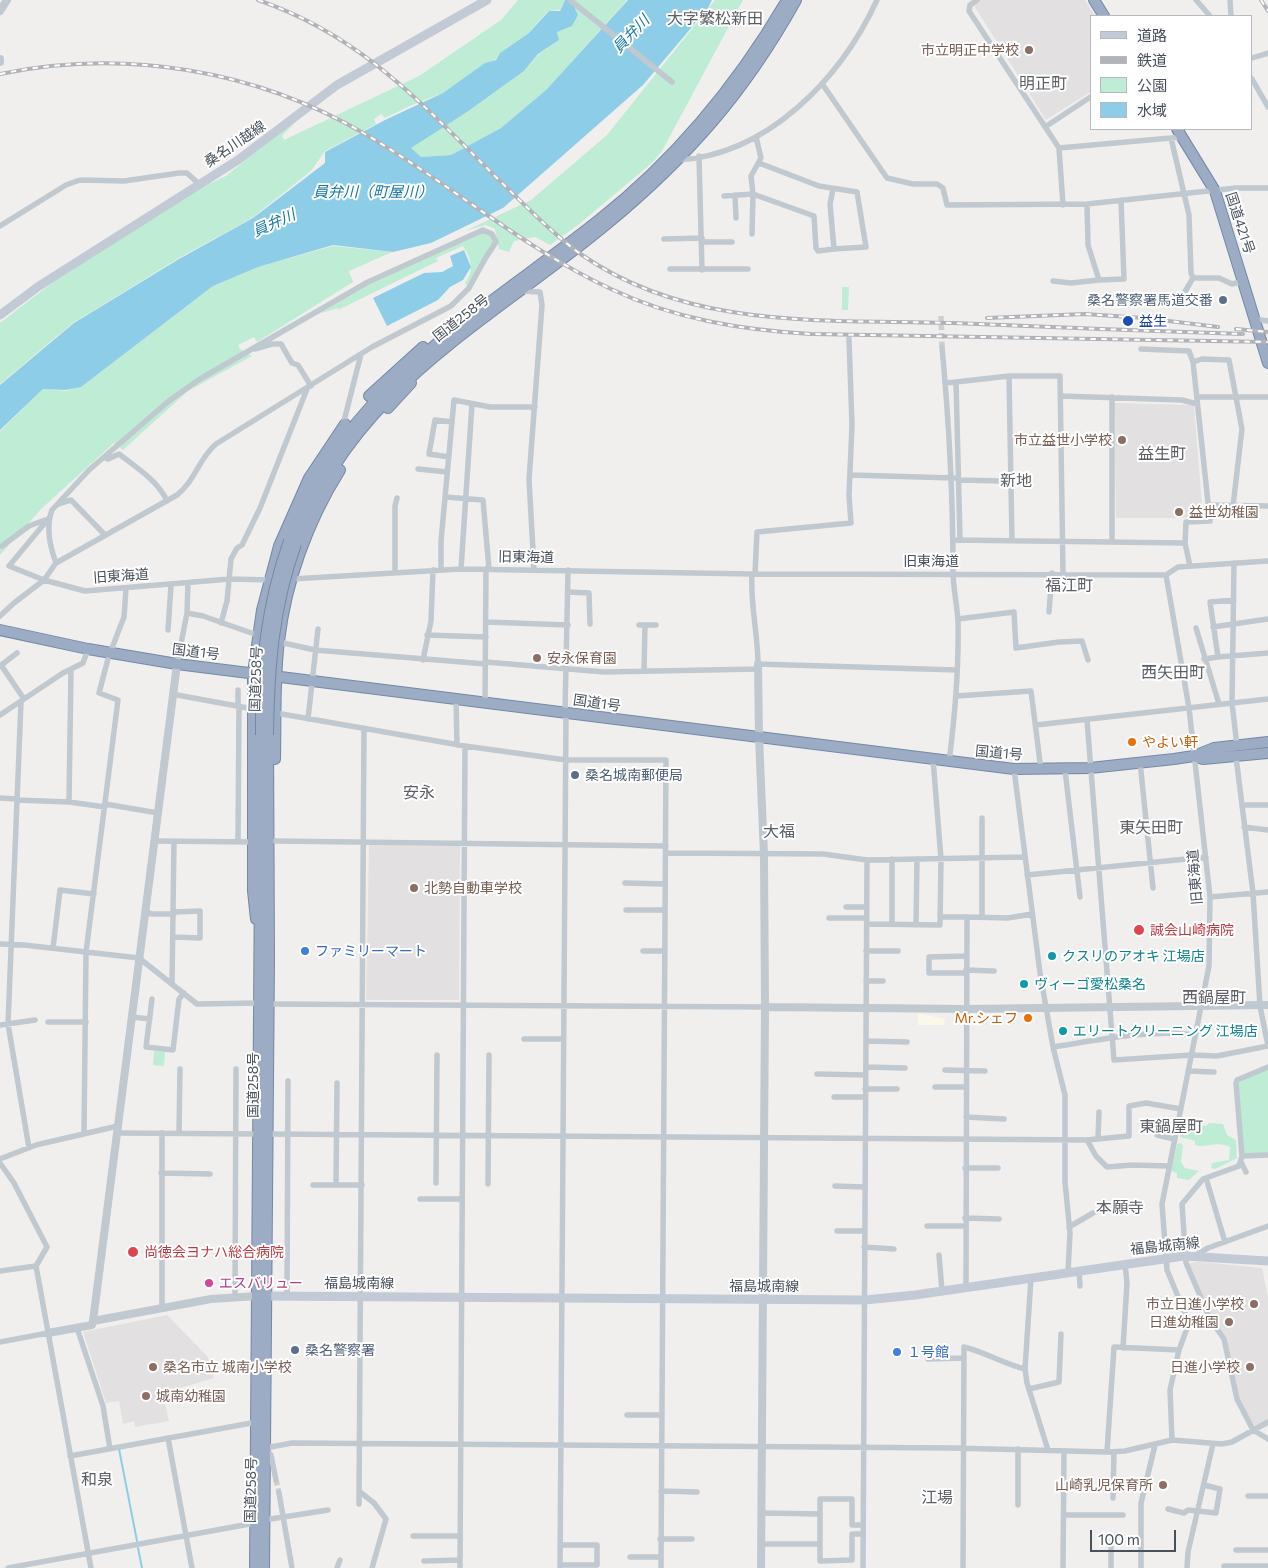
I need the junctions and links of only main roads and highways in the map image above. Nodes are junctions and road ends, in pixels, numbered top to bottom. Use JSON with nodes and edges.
{"nodes":[{"id":1,"x":487,"y":0,"type":"edge"},
{"id":2,"x":788,"y":0,"type":"edge"},
{"id":3,"x":796,"y":0,"type":"edge"},
{"id":4,"x":1094,"y":0,"type":"edge"},
{"id":5,"x":1103,"y":15,"type":"edge"},
{"id":6,"x":1176,"y":134,"type":"edge"},
{"id":7,"x":675,"y":158,"type":"junction"},
{"id":8,"x":0,"y":315,"type":"edge"},
{"id":9,"x":462,"y":324,"type":"junction"},
{"id":10,"x":1266,"y":350,"type":"edge"},
{"id":11,"x":432,"y":358,"type":"junction"},
{"id":12,"x":1268,"y":363,"type":"edge"},
{"id":13,"x":293,"y":542,"type":"junction"},
{"id":14,"x":0,"y":630,"type":"edge"},
{"id":15,"x":253,"y":672,"type":"junction"},
{"id":16,"x":276,"y":676,"type":"junction"},
{"id":17,"x":264,"y":735,"type":"junction"},
{"id":18,"x":1268,"y":742,"type":"edge"},
{"id":19,"x":1236,"y":751,"type":"junction"},
{"id":20,"x":1268,"y":752,"type":"edge"},
{"id":21,"x":260,"y":932,"type":"junction"},
{"id":22,"x":269,"y":958,"type":"junction"},
{"id":23,"x":263,"y":1004,"type":"junction"},
{"id":24,"x":1268,"y":1261,"type":"edge"},
{"id":25,"x":262,"y":1296,"type":"junction"},
{"id":26,"x":260,"y":1521,"type":"junction"},
{"id":27,"x":255,"y":1568,"type":"edge"},
{"id":28,"x":264,"y":1568,"type":"edge"}],
"edges":[{"from":1,"to":8,"type":"main road","name":"桑名川越線"},
{"from":2,"to":7,"type":"highway","name":"国道258号"},
{"from":3,"to":7,"type":"highway","name":"国道258号"},
{"from":4,"to":5,"type":"highway"},
{"from":6,"to":10,"type":"highway","name":"国道421号"},
{"from":7,"to":9,"type":"highway","name":"国道258号"},
{"from":7,"to":11,"type":"highway","name":"国道258号"},
{"from":9,"to":13,"type":"highway","name":"国道258号"},
{"from":9,"to":15,"type":"highway"},
{"from":10,"to":12,"type":"highway","name":"国道421号"},
{"from":11,"to":13,"type":"highway","name":"国道258号"},
{"from":11,"to":16,"type":"highway"},
{"from":13,"to":17,"type":"highway","name":"国道258号","bridge":true},
{"from":14,"to":15,"type":"highway","name":"国道1号"},
{"from":15,"to":16,"type":"highway","name":"国道1号"},
{"from":15,"to":21,"type":"highway"},
{"from":16,"to":19,"type":"highway","name":"国道1号"},
{"from":16,"to":22,"type":"highway"},
{"from":17,"to":21,"type":"highway","name":"国道258号"},
{"from":17,"to":22,"type":"highway","name":"国道258号"},
{"from":18,"to":19,"type":"highway","name":"国道1号"},
{"from":19,"to":20,"type":"highway","name":"国道1号"},
{"from":21,"to":23,"type":"highway","name":"国道258号"},
{"from":22,"to":23,"type":"highway","name":"国道258号"},
{"from":23,"to":25,"type":"highway","name":"国道258号"},
{"from":24,"to":25,"type":"main road","name":"福島城南線"},
{"from":25,"to":26,"type":"highway","name":"国道258号"},
{"from":25,"to":26,"type":"highway","name":"国道258号"},
{"from":26,"to":27,"type":"highway","name":"国道258号"},
{"from":26,"to":28,"type":"highway","name":"国道258号"}]}
